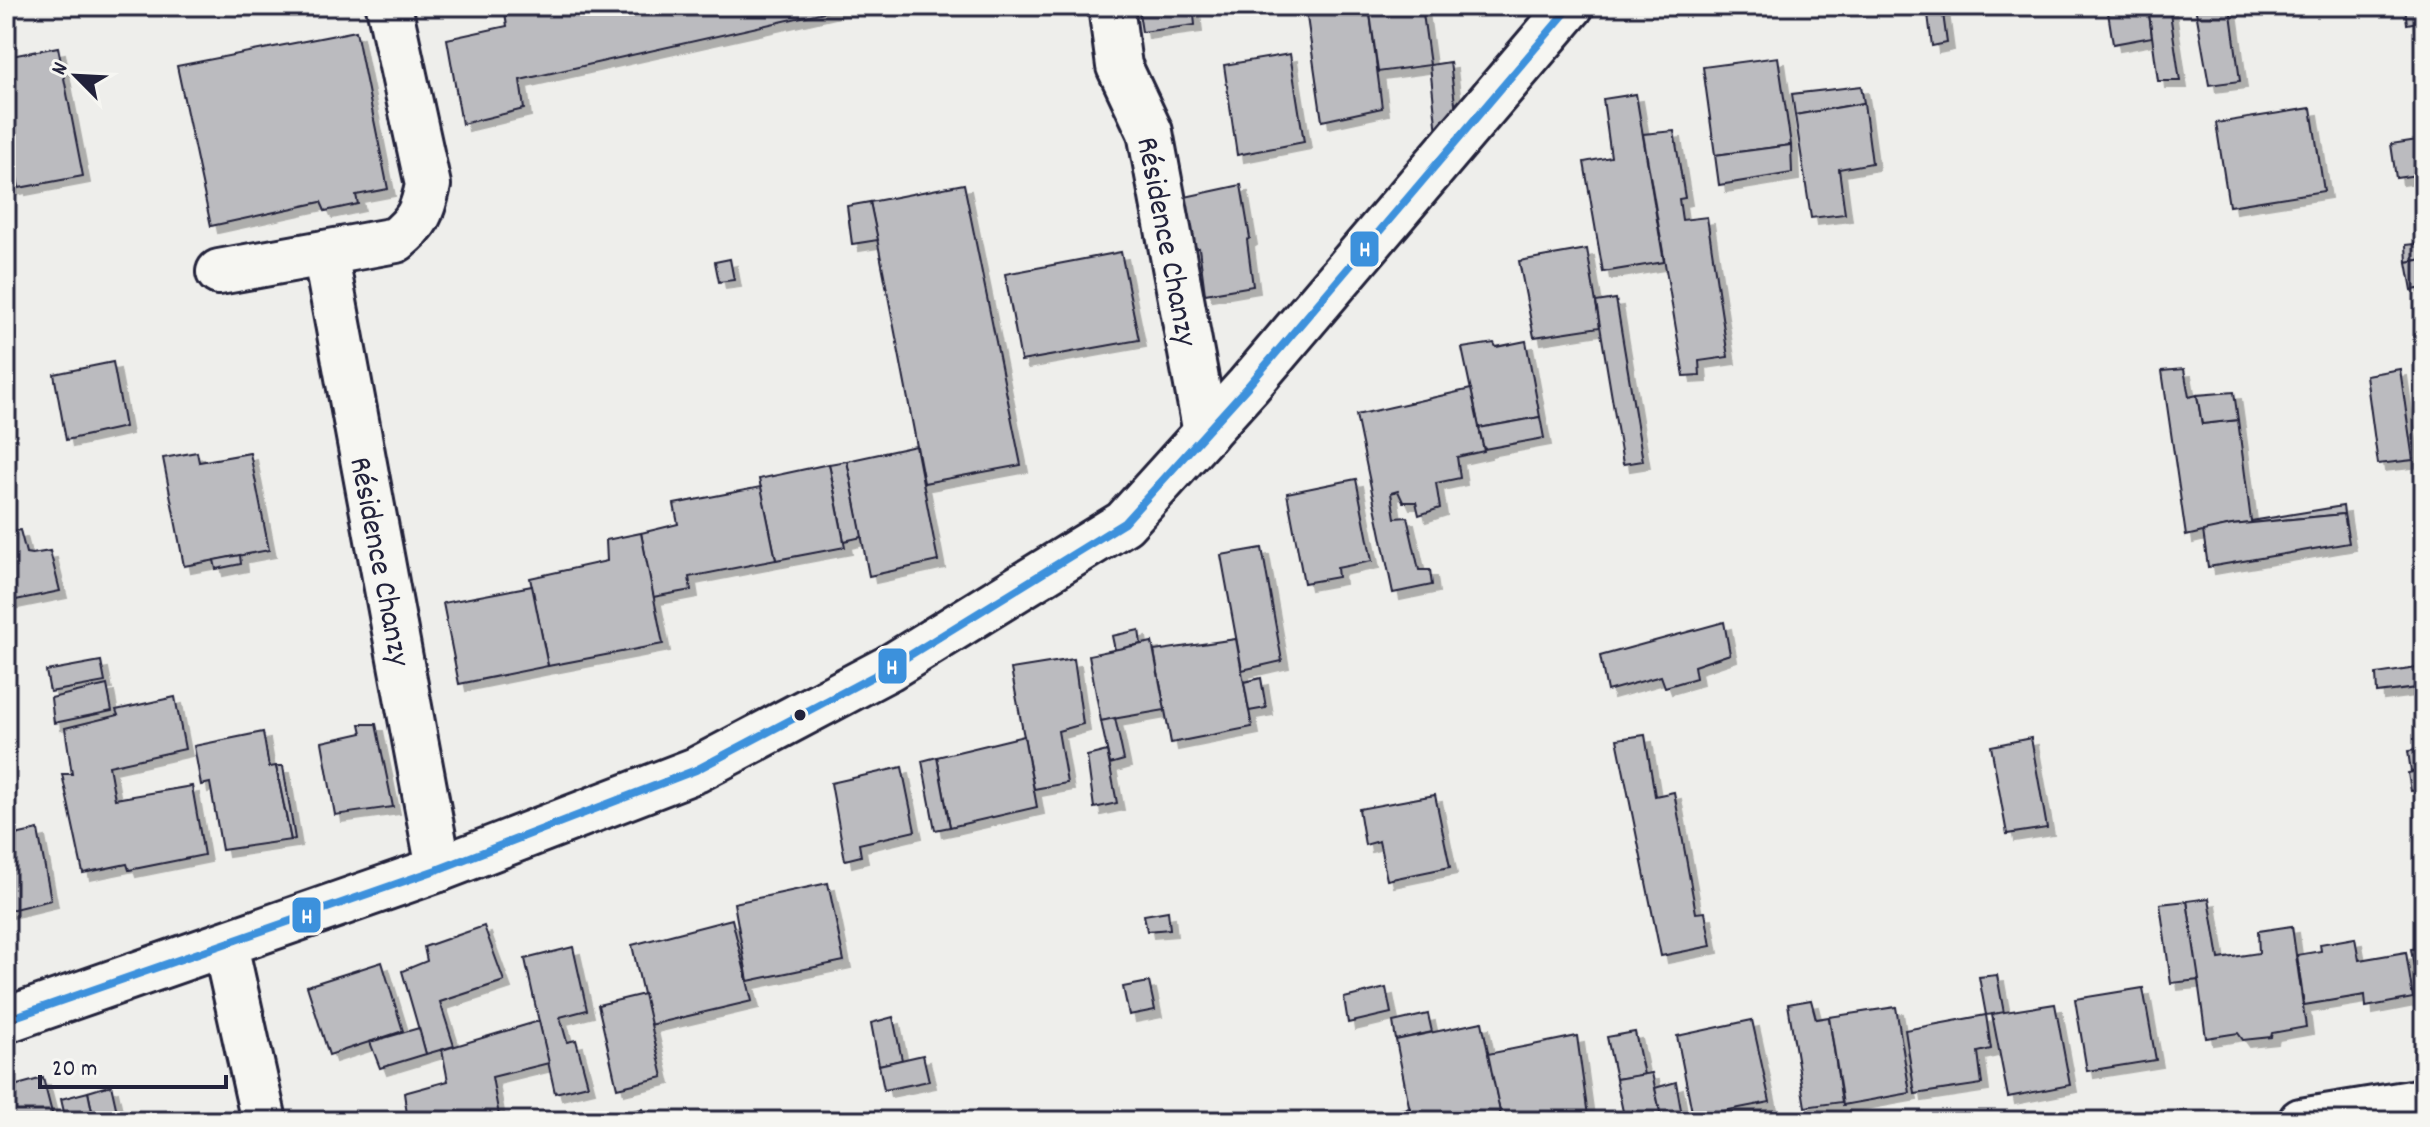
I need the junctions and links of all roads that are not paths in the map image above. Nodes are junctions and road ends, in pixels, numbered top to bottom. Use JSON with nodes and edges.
{"nodes":[{"id":1,"x":389,"y":6,"type":"edge"},
{"id":2,"x":1111,"y":6,"type":"edge"},
{"id":3,"x":1571,"y":6,"type":"edge"},
{"id":4,"x":325,"y":253,"type":"junction"},
{"id":5,"x":219,"y":272,"type":"dead end"},
{"id":6,"x":1206,"y":433,"type":"junction"},
{"id":7,"x":439,"y":869,"type":"junction"},
{"id":8,"x":225,"y":945,"type":"junction"},
{"id":9,"x":6,"y":1020,"type":"edge"},
{"id":10,"x":2424,"y":1101,"type":"edge"},
{"id":11,"x":264,"y":1121,"type":"edge"},
{"id":12,"x":2301,"y":1121,"type":"edge"}],
"edges":[{"from":1,"to":4,"type":"street"},
{"from":2,"to":6,"type":"street","name":"Résidence Chanzy"},
{"from":3,"to":6,"type":"street"},
{"from":4,"to":5,"type":"street"},
{"from":4,"to":7,"type":"street","name":"Résidence Chanzy"},
{"from":6,"to":7,"type":"street"},
{"from":7,"to":8,"type":"street"},
{"from":8,"to":9,"type":"street"},
{"from":8,"to":11,"type":"street"},
{"from":10,"to":12,"type":"street"}]}
